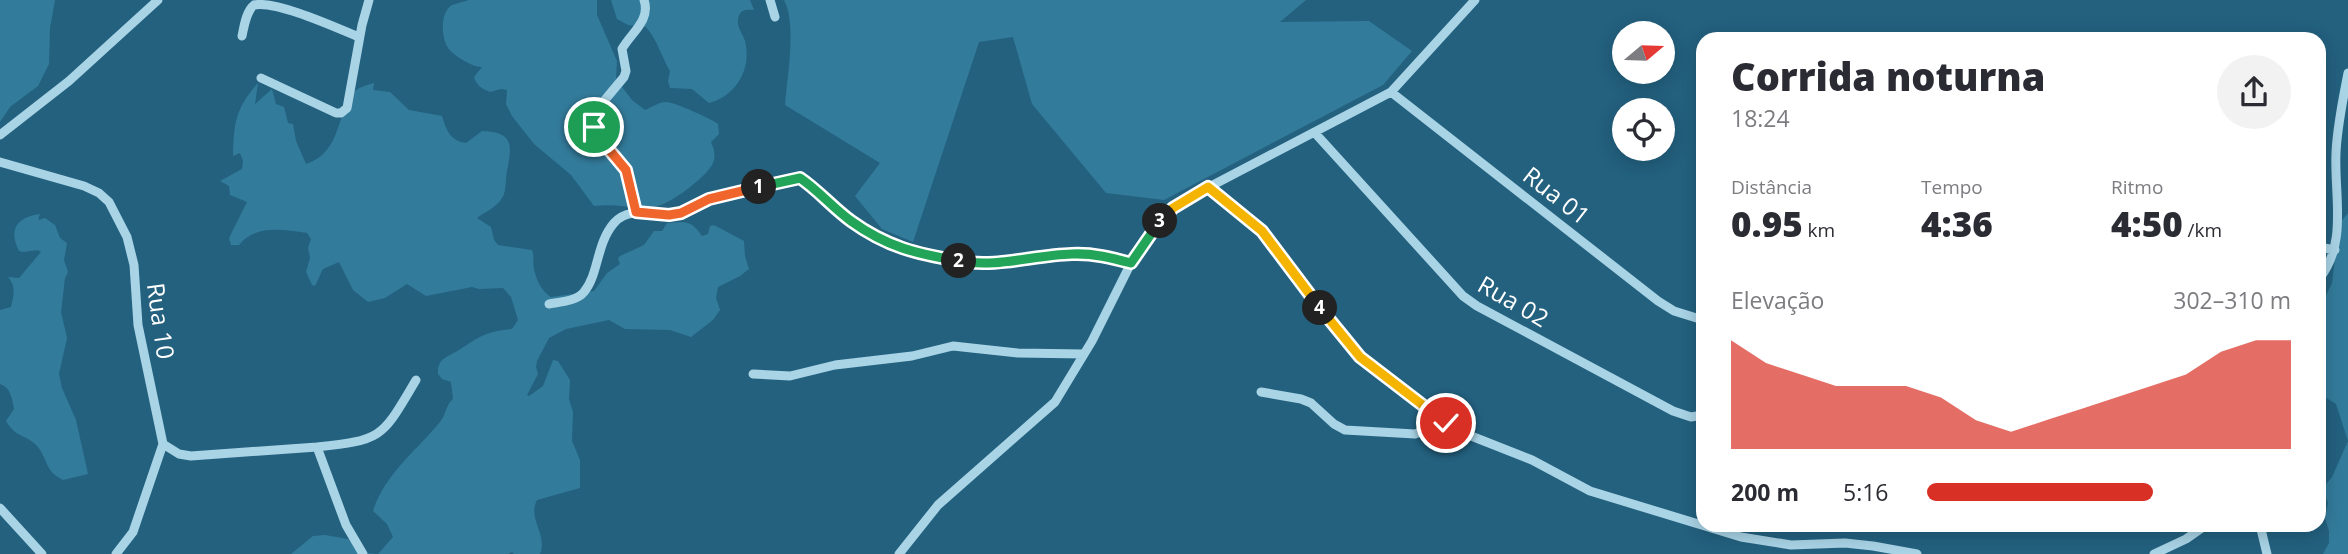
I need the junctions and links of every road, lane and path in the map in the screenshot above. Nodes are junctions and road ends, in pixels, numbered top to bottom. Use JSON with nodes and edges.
{"nodes":[{"id":1,"x":158,"y":0,"type":"edge"},
{"id":2,"x":369,"y":0,"type":"edge"},
{"id":3,"x":644,"y":0,"type":"edge"},
{"id":4,"x":770,"y":0,"type":"edge"},
{"id":5,"x":1475,"y":0,"type":"edge"},
{"id":6,"x":775,"y":17,"type":"dead end"},
{"id":7,"x":242,"y":36,"type":"dead end"},
{"id":8,"x":359,"y":37,"type":"junction"},
{"id":9,"x":2348,"y":73,"type":"edge"},
{"id":10,"x":261,"y":78,"type":"dead end"},
{"id":11,"x":1391,"y":92,"type":"junction"},
{"id":12,"x":1315,"y":133,"type":"junction"},
{"id":13,"x":0,"y":135,"type":"edge"},
{"id":14,"x":0,"y":162,"type":"edge"},
{"id":15,"x":1208,"y":187,"type":"junction"},
{"id":16,"x":636,"y":212,"type":"junction"},
{"id":17,"x":2326,"y":248,"type":"edge"},
{"id":18,"x":2335,"y":250,"type":"junction"},
{"id":19,"x":1131,"y":263,"type":"junction"},
{"id":20,"x":2326,"y":269,"type":"edge"},
{"id":21,"x":549,"y":304,"type":"dead end"},
{"id":22,"x":1696,"y":318,"type":"edge"},
{"id":23,"x":1084,"y":354,"type":"junction"},
{"id":24,"x":753,"y":374,"type":"dead end"},
{"id":25,"x":416,"y":380,"type":"dead end"},
{"id":26,"x":1261,"y":391,"type":"dead end"},
{"id":27,"x":1696,"y":416,"type":"edge"},
{"id":28,"x":1446,"y":423,"type":"junction"},
{"id":29,"x":163,"y":444,"type":"junction"},
{"id":30,"x":317,"y":447,"type":"junction"},
{"id":31,"x":0,"y":508,"type":"edge"},
{"id":32,"x":1696,"y":523,"type":"edge"},
{"id":33,"x":1725,"y":532,"type":"edge"},
{"id":34,"x":2196,"y":532,"type":"edge"},
{"id":35,"x":2262,"y":532,"type":"edge"},
{"id":36,"x":43,"y":554,"type":"edge"},
{"id":37,"x":116,"y":554,"type":"edge"},
{"id":38,"x":363,"y":554,"type":"edge"},
{"id":39,"x":899,"y":554,"type":"edge"},
{"id":40,"x":1917,"y":554,"type":"edge"},
{"id":41,"x":2154,"y":554,"type":"edge"},
{"id":42,"x":2267,"y":554,"type":"edge"}],
"edges":[{"from":1,"to":13,"type":"street"},
{"from":2,"to":8,"type":"street"},
{"from":3,"to":16,"type":"street"},
{"from":4,"to":6,"type":"street"},
{"from":5,"to":11,"type":"street"},
{"from":7,"to":8,"type":"street"},
{"from":8,"to":10,"type":"street"},
{"from":9,"to":18,"type":"street"},
{"from":11,"to":12,"type":"street"},
{"from":11,"to":22,"type":"street","name":"Rua 01"},
{"from":12,"to":15,"type":"street"},
{"from":12,"to":27,"type":"street","name":"Rua 02"},
{"from":14,"to":29,"type":"street","name":"Rua 10"},
{"from":15,"to":19,"type":"street"},
{"from":15,"to":28,"type":"street"},
{"from":16,"to":19,"type":"street"},
{"from":16,"to":21,"type":"street"},
{"from":17,"to":18,"type":"street"},
{"from":18,"to":20,"type":"street"},
{"from":19,"to":23,"type":"street"},
{"from":23,"to":24,"type":"street"},
{"from":23,"to":39,"type":"street"},
{"from":25,"to":30,"type":"street"},
{"from":26,"to":28,"type":"street"},
{"from":28,"to":32,"type":"street"},
{"from":29,"to":30,"type":"street"},
{"from":29,"to":37,"type":"street"},
{"from":30,"to":38,"type":"street"},
{"from":31,"to":36,"type":"street"},
{"from":33,"to":40,"type":"street"},
{"from":34,"to":41,"type":"street"},
{"from":35,"to":42,"type":"street"}]}
